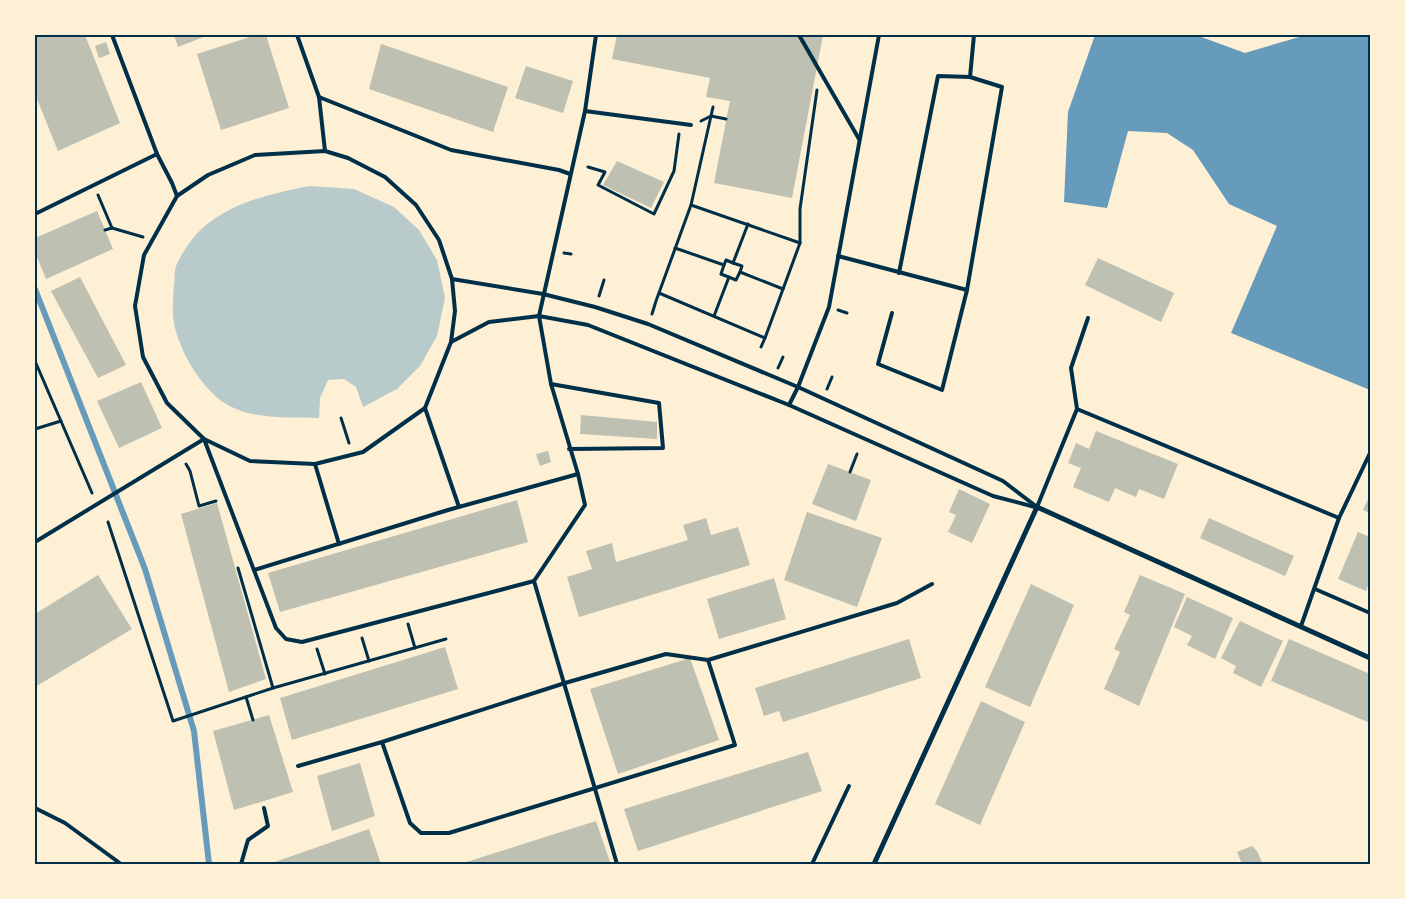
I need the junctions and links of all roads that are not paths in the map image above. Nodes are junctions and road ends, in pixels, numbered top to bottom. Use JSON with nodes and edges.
{"nodes":[{"id":1,"x":112,"y":35,"type":"edge"},
{"id":2,"x":297,"y":35,"type":"edge"},
{"id":3,"x":596,"y":35,"type":"edge"},
{"id":4,"x":799,"y":35,"type":"edge"},
{"id":5,"x":879,"y":35,"type":"edge"},
{"id":6,"x":974,"y":35,"type":"edge"},
{"id":7,"x":970,"y":77,"type":"junction"},
{"id":8,"x":319,"y":98,"type":"junction"},
{"id":9,"x":585,"y":111,"type":"junction"},
{"id":10,"x":691,"y":125,"type":"road end"},
{"id":11,"x":860,"y":139,"type":"junction"},
{"id":12,"x":325,"y":151,"type":"junction"},
{"id":13,"x":157,"y":154,"type":"junction"},
{"id":14,"x":570,"y":174,"type":"junction"},
{"id":15,"x":176,"y":196,"type":"junction"},
{"id":16,"x":35,"y":214,"type":"edge"},
{"id":17,"x":838,"y":256,"type":"junction"},
{"id":18,"x":899,"y":273,"type":"junction"},
{"id":19,"x":452,"y":279,"type":"junction"},
{"id":20,"x":967,"y":290,"type":"junction"},
{"id":21,"x":543,"y":294,"type":"junction"},
{"id":22,"x":892,"y":313,"type":"dead end"},
{"id":23,"x":539,"y":316,"type":"junction"},
{"id":24,"x":1088,"y":318,"type":"dead end"},
{"id":25,"x":451,"y":342,"type":"junction"},
{"id":26,"x":551,"y":384,"type":"junction"},
{"id":27,"x":798,"y":387,"type":"junction"},
{"id":28,"x":789,"y":405,"type":"junction"},
{"id":29,"x":425,"y":408,"type":"junction"},
{"id":30,"x":1077,"y":409,"type":"junction"},
{"id":31,"x":204,"y":439,"type":"junction"},
{"id":32,"x":569,"y":449,"type":"junction"},
{"id":33,"x":1370,"y":453,"type":"edge"},
{"id":34,"x":315,"y":464,"type":"junction"},
{"id":35,"x":578,"y":474,"type":"junction"},
{"id":36,"x":459,"y":507,"type":"junction"},
{"id":37,"x":1037,"y":508,"type":"junction"},
{"id":38,"x":1339,"y":518,"type":"junction"},
{"id":39,"x":35,"y":542,"type":"edge"},
{"id":40,"x":338,"y":544,"type":"junction"},
{"id":41,"x":254,"y":570,"type":"junction"},
{"id":42,"x":534,"y":581,"type":"junction"},
{"id":43,"x":932,"y":584,"type":"dead end"},
{"id":44,"x":1315,"y":589,"type":"junction"},
{"id":45,"x":1370,"y":613,"type":"edge"},
{"id":46,"x":1301,"y":626,"type":"junction"},
{"id":47,"x":1370,"y":658,"type":"edge"},
{"id":48,"x":708,"y":660,"type":"junction"},
{"id":49,"x":565,"y":683,"type":"junction"},
{"id":50,"x":382,"y":742,"type":"junction"},
{"id":51,"x":298,"y":766,"type":"dead end"},
{"id":52,"x":849,"y":786,"type":"dead end"},
{"id":53,"x":595,"y":787,"type":"junction"},
{"id":54,"x":35,"y":808,"type":"edge"},
{"id":55,"x":264,"y":808,"type":"dead end"},
{"id":56,"x":121,"y":864,"type":"edge"},
{"id":57,"x":241,"y":864,"type":"edge"},
{"id":58,"x":617,"y":864,"type":"edge"},
{"id":59,"x":812,"y":864,"type":"edge"},
{"id":60,"x":874,"y":864,"type":"edge"}],
"edges":[{"from":1,"to":13,"type":"lane"},
{"from":2,"to":8,"type":"lane"},
{"from":3,"to":9,"type":"lane"},
{"from":4,"to":11,"type":"lane"},
{"from":5,"to":11,"type":"lane"},
{"from":6,"to":7,"type":"lane"},
{"from":7,"to":18,"type":"lane"},
{"from":7,"to":20,"type":"lane"},
{"from":8,"to":12,"type":"lane"},
{"from":8,"to":14,"type":"lane"},
{"from":9,"to":10,"type":"lane"},
{"from":9,"to":14,"type":"lane"},
{"from":11,"to":17,"type":"lane"},
{"from":12,"to":15,"type":"lane"},
{"from":12,"to":19,"type":"lane"},
{"from":13,"to":15,"type":"lane"},
{"from":13,"to":16,"type":"lane"},
{"from":14,"to":21,"type":"lane"},
{"from":15,"to":31,"type":"lane"},
{"from":17,"to":18,"type":"lane"},
{"from":17,"to":27,"type":"lane"},
{"from":18,"to":20,"type":"lane"},
{"from":19,"to":21,"type":"lane"},
{"from":19,"to":25,"type":"lane"},
{"from":20,"to":22,"type":"lane"},
{"from":21,"to":23,"type":"lane"},
{"from":21,"to":27,"type":"lane"},
{"from":23,"to":25,"type":"lane"},
{"from":23,"to":26,"type":"lane"},
{"from":23,"to":28,"type":"lane"},
{"from":24,"to":30,"type":"lane"},
{"from":25,"to":29,"type":"lane"},
{"from":26,"to":32,"type":"lane"},
{"from":26,"to":32,"type":"lane"},
{"from":27,"to":28,"type":"lane"},
{"from":27,"to":37,"type":"lane"},
{"from":28,"to":37,"type":"lane"},
{"from":29,"to":34,"type":"lane"},
{"from":29,"to":36,"type":"lane"},
{"from":30,"to":37,"type":"lane"},
{"from":30,"to":38,"type":"lane"},
{"from":31,"to":34,"type":"lane"},
{"from":31,"to":39,"type":"lane"},
{"from":31,"to":41,"type":"lane"},
{"from":32,"to":35,"type":"lane"},
{"from":33,"to":38,"type":"lane"},
{"from":34,"to":40,"type":"lane"},
{"from":35,"to":36,"type":"lane"},
{"from":35,"to":42,"type":"lane"},
{"from":36,"to":40,"type":"lane"},
{"from":37,"to":46,"type":"street"},
{"from":37,"to":60,"type":"street"},
{"from":38,"to":44,"type":"lane"},
{"from":40,"to":41,"type":"lane"},
{"from":41,"to":42,"type":"lane"},
{"from":42,"to":49,"type":"lane"},
{"from":43,"to":48,"type":"lane"},
{"from":44,"to":45,"type":"lane"},
{"from":44,"to":46,"type":"lane"},
{"from":46,"to":47,"type":"street"},
{"from":48,"to":49,"type":"lane"},
{"from":48,"to":53,"type":"lane"},
{"from":49,"to":50,"type":"lane"},
{"from":49,"to":53,"type":"lane"},
{"from":50,"to":51,"type":"lane"},
{"from":50,"to":53,"type":"lane"},
{"from":52,"to":59,"type":"lane"},
{"from":53,"to":58,"type":"lane"},
{"from":54,"to":56,"type":"lane"},
{"from":55,"to":57,"type":"lane"}]}
